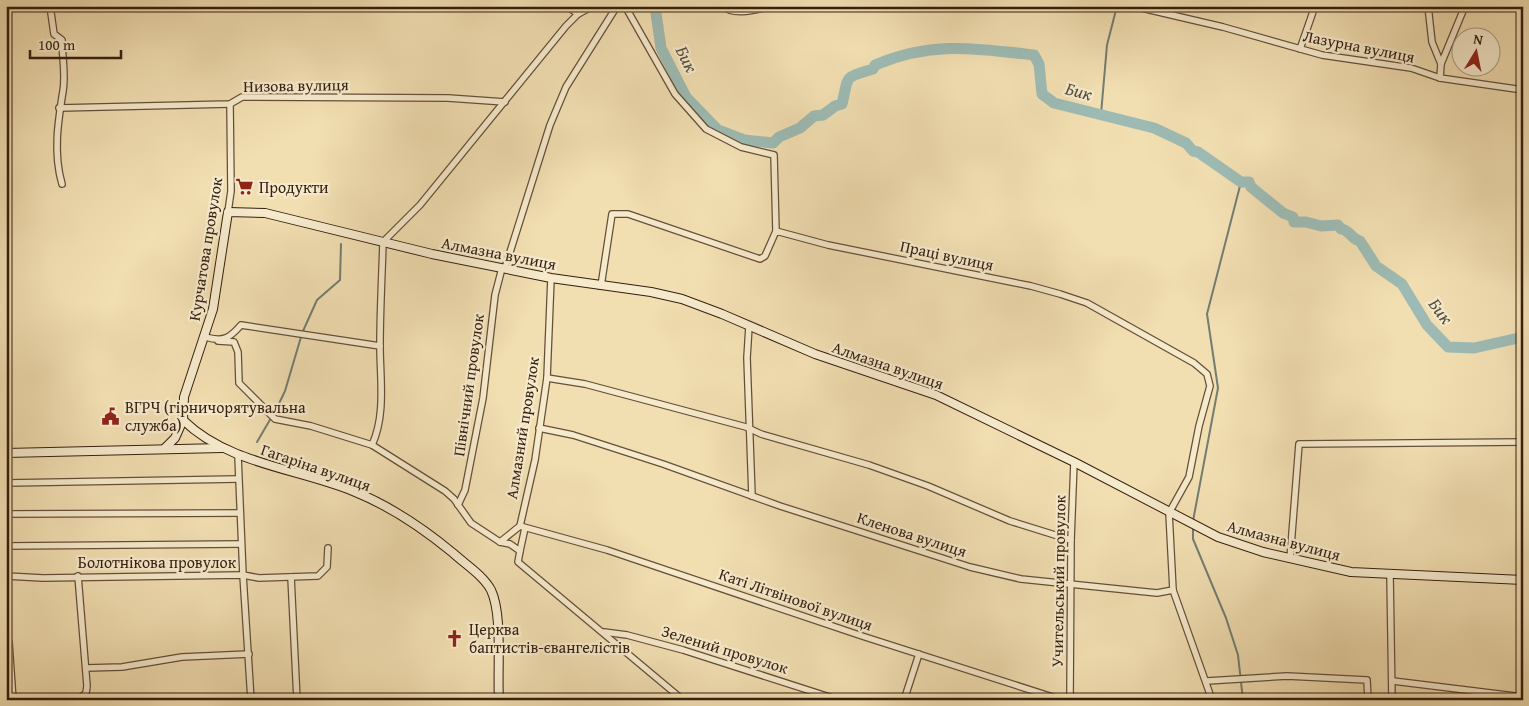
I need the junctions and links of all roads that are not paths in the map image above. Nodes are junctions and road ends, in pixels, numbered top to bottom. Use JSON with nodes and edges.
{"nodes":[{"id":1,"x":50,"y":6,"type":"edge"},
{"id":2,"x":567,"y":6,"type":"edge"},
{"id":3,"x":594,"y":6,"type":"edge"},
{"id":4,"x":617,"y":6,"type":"edge"},
{"id":5,"x":625,"y":6,"type":"edge"},
{"id":6,"x":724,"y":6,"type":"edge"},
{"id":7,"x":772,"y":6,"type":"edge"},
{"id":8,"x":1133,"y":6,"type":"edge"},
{"id":9,"x":1315,"y":6,"type":"edge"},
{"id":10,"x":1428,"y":6,"type":"edge"},
{"id":11,"x":1465,"y":6,"type":"edge"},
{"id":12,"x":578,"y":14,"type":"junction"},
{"id":13,"x":1300,"y":49,"type":"junction"},
{"id":14,"x":1441,"y":64,"type":"junction"},
{"id":15,"x":1440,"y":78,"type":"junction"},
{"id":16,"x":1523,"y":90,"type":"edge"},
{"id":17,"x":505,"y":102,"type":"junction"},
{"id":18,"x":230,"y":104,"type":"junction"},
{"id":19,"x":59,"y":108,"type":"junction"},
{"id":20,"x":62,"y":184,"type":"dead end"},
{"id":21,"x":228,"y":212,"type":"junction"},
{"id":22,"x":776,"y":231,"type":"junction"},
{"id":23,"x":383,"y":242,"type":"junction"},
{"id":24,"x":504,"y":268,"type":"junction"},
{"id":25,"x":552,"y":278,"type":"junction"},
{"id":26,"x":601,"y":286,"type":"junction"},
{"id":27,"x":749,"y":326,"type":"junction"},
{"id":28,"x":205,"y":337,"type":"junction"},
{"id":29,"x":218,"y":341,"type":"junction"},
{"id":30,"x":380,"y":346,"type":"junction"},
{"id":31,"x":547,"y":378,"type":"junction"},
{"id":32,"x":183,"y":420,"type":"junction"},
{"id":33,"x":539,"y":428,"type":"junction"},
{"id":34,"x":751,"y":431,"type":"junction"},
{"id":35,"x":1523,"y":442,"type":"edge"},
{"id":36,"x":372,"y":445,"type":"junction"},
{"id":37,"x":223,"y":448,"type":"junction"},
{"id":38,"x":164,"y":449,"type":"junction"},
{"id":39,"x":6,"y":453,"type":"edge"},
{"id":40,"x":238,"y":456,"type":"junction"},
{"id":41,"x":1074,"y":462,"type":"junction"},
{"id":42,"x":238,"y":479,"type":"junction"},
{"id":43,"x":6,"y":483,"type":"edge"},
{"id":44,"x":752,"y":496,"type":"junction"},
{"id":45,"x":458,"y":505,"type":"junction"},
{"id":46,"x":1169,"y":513,"type":"junction"},
{"id":47,"x":6,"y":514,"type":"edge"},
{"id":48,"x":239,"y":514,"type":"junction"},
{"id":49,"x":522,"y":527,"type":"junction"},
{"id":50,"x":1071,"y":540,"type":"junction"},
{"id":51,"x":500,"y":542,"type":"junction"},
{"id":52,"x":241,"y":544,"type":"junction"},
{"id":53,"x":6,"y":546,"type":"edge"},
{"id":54,"x":328,"y":548,"type":"dead end"},
{"id":55,"x":520,"y":551,"type":"junction"},
{"id":56,"x":1290,"y":559,"type":"junction"},
{"id":57,"x":243,"y":575,"type":"junction"},
{"id":58,"x":1390,"y":575,"type":"junction"},
{"id":59,"x":6,"y":576,"type":"edge"},
{"id":60,"x":78,"y":576,"type":"junction"},
{"id":61,"x":291,"y":577,"type":"junction"},
{"id":62,"x":1523,"y":580,"type":"edge"},
{"id":63,"x":1071,"y":583,"type":"junction"},
{"id":64,"x":1173,"y":590,"type":"junction"},
{"id":65,"x":602,"y":632,"type":"junction"},
{"id":66,"x":6,"y":638,"type":"edge"},
{"id":67,"x":249,"y":654,"type":"junction"},
{"id":68,"x":919,"y":654,"type":"junction"},
{"id":69,"x":86,"y":668,"type":"junction"},
{"id":70,"x":1207,"y":681,"type":"junction"},
{"id":71,"x":1393,"y":681,"type":"junction"},
{"id":72,"x":1523,"y":697,"type":"edge"},
{"id":73,"x":13,"y":700,"type":"edge"},
{"id":74,"x":78,"y":700,"type":"edge"},
{"id":75,"x":251,"y":700,"type":"edge"},
{"id":76,"x":297,"y":700,"type":"edge"},
{"id":77,"x":499,"y":700,"type":"edge"},
{"id":78,"x":682,"y":700,"type":"edge"},
{"id":79,"x":839,"y":700,"type":"edge"},
{"id":80,"x":904,"y":700,"type":"edge"},
{"id":81,"x":1062,"y":700,"type":"edge"},
{"id":82,"x":1070,"y":700,"type":"edge"},
{"id":83,"x":1212,"y":700,"type":"edge"},
{"id":84,"x":1368,"y":700,"type":"edge"},
{"id":85,"x":1392,"y":700,"type":"edge"}],
"edges":[{"from":1,"to":19,"type":"street"},
{"from":2,"to":12,"type":"street"},
{"from":3,"to":12,"type":"street"},
{"from":4,"to":24,"type":"street","name":"Північний провулок"},
{"from":5,"to":22,"type":"street"},
{"from":6,"to":7,"type":"street"},
{"from":8,"to":13,"type":"street","name":"Лазурна вулиця"},
{"from":9,"to":13,"type":"street"},
{"from":10,"to":14,"type":"street"},
{"from":11,"to":14,"type":"street"},
{"from":12,"to":17,"type":"street"},
{"from":13,"to":15,"type":"street","name":"Лазурна вулиця"},
{"from":14,"to":15,"type":"street"},
{"from":15,"to":16,"type":"street","name":"Лазурна вулиця"},
{"from":17,"to":18,"type":"street","name":"Низова вулиця"},
{"from":17,"to":23,"type":"street"},
{"from":18,"to":19,"type":"street","name":"Низова вулиця"},
{"from":18,"to":21,"type":"street","name":"Курчатова провулок"},
{"from":19,"to":20,"type":"street"},
{"from":21,"to":23,"type":"main road","name":"Алмазна вулиця"},
{"from":21,"to":28,"type":"main road","name":"Курчатова провулок"},
{"from":22,"to":26,"type":"street"},
{"from":22,"to":46,"type":"street","name":"Праці вулиця"},
{"from":23,"to":24,"type":"main road","name":"Алмазна вулиця"},
{"from":23,"to":30,"type":"street"},
{"from":24,"to":25,"type":"main road","name":"Алмазна вулиця"},
{"from":24,"to":45,"type":"street","name":"Північний провулок"},
{"from":25,"to":26,"type":"main road","name":"Алмазна вулиця"},
{"from":25,"to":31,"type":"street","name":"Алмазний провулок"},
{"from":26,"to":27,"type":"main road","name":"Алмазна вулиця"},
{"from":27,"to":34,"type":"street"},
{"from":27,"to":41,"type":"main road","name":"Алмазна вулиця"},
{"from":28,"to":29,"type":"street"},
{"from":28,"to":32,"type":"main road","name":"Курчатова провулок"},
{"from":29,"to":30,"type":"street"},
{"from":29,"to":36,"type":"street"},
{"from":30,"to":36,"type":"street"},
{"from":31,"to":33,"type":"street","name":"Алмазний провулок"},
{"from":31,"to":34,"type":"street"},
{"from":32,"to":37,"type":"main road","name":"Гагаріна вулиця"},
{"from":32,"to":38,"type":"main road","name":"Курчатова провулок"},
{"from":33,"to":44,"type":"street","name":"Кленова вулиця"},
{"from":33,"to":49,"type":"street","name":"Алмазний провулок"},
{"from":34,"to":44,"type":"street"},
{"from":34,"to":50,"type":"street"},
{"from":35,"to":56,"type":"street"},
{"from":36,"to":45,"type":"street"},
{"from":37,"to":38,"type":"main road"},
{"from":37,"to":40,"type":"main road","name":"Гагаріна вулиця"},
{"from":38,"to":39,"type":"main road"},
{"from":40,"to":42,"type":"street"},
{"from":40,"to":77,"type":"main road","name":"Гагаріна вулиця"},
{"from":41,"to":46,"type":"main road","name":"Алмазна вулиця"},
{"from":41,"to":50,"type":"street","name":"Учительський провулок"},
{"from":42,"to":43,"type":"street"},
{"from":42,"to":48,"type":"street"},
{"from":44,"to":63,"type":"street","name":"Кленова вулиця"},
{"from":45,"to":51,"type":"street"},
{"from":46,"to":56,"type":"main road","name":"Алмазна вулиця"},
{"from":46,"to":64,"type":"street"},
{"from":47,"to":48,"type":"street"},
{"from":48,"to":52,"type":"street"},
{"from":49,"to":51,"type":"street"},
{"from":49,"to":55,"type":"street","name":"Алмазний провулок"},
{"from":49,"to":68,"type":"street","name":"Каті Літвінової вулиця"},
{"from":50,"to":63,"type":"street","name":"Учительський провулок"},
{"from":51,"to":55,"type":"street"},
{"from":52,"to":53,"type":"street"},
{"from":52,"to":57,"type":"street"},
{"from":54,"to":61,"type":"street"},
{"from":55,"to":65,"type":"street"},
{"from":56,"to":58,"type":"main road","name":"Алмазна вулиця"},
{"from":57,"to":60,"type":"street","name":"Болотнікова провулок"},
{"from":57,"to":61,"type":"street"},
{"from":57,"to":67,"type":"street","name":"Болотнікова провулок"},
{"from":58,"to":62,"type":"main road","name":"Алмазна вулиця"},
{"from":58,"to":71,"type":"street"},
{"from":59,"to":60,"type":"street","name":"Болотнікова провулок"},
{"from":60,"to":69,"type":"street"},
{"from":61,"to":76,"type":"street"},
{"from":63,"to":64,"type":"street","name":"Кленова вулиця"},
{"from":63,"to":82,"type":"street","name":"Учительський провулок"},
{"from":64,"to":70,"type":"street"},
{"from":65,"to":78,"type":"street"},
{"from":65,"to":79,"type":"street","name":"Зелений провулок"},
{"from":66,"to":73,"type":"street"},
{"from":67,"to":69,"type":"street"},
{"from":67,"to":75,"type":"street","name":"Болотнікова провулок"},
{"from":68,"to":80,"type":"street"},
{"from":68,"to":81,"type":"street","name":"Каті Літвінової вулиця"},
{"from":69,"to":74,"type":"street"},
{"from":70,"to":83,"type":"street"},
{"from":70,"to":84,"type":"street"},
{"from":71,"to":72,"type":"street"},
{"from":71,"to":85,"type":"street"}]}
